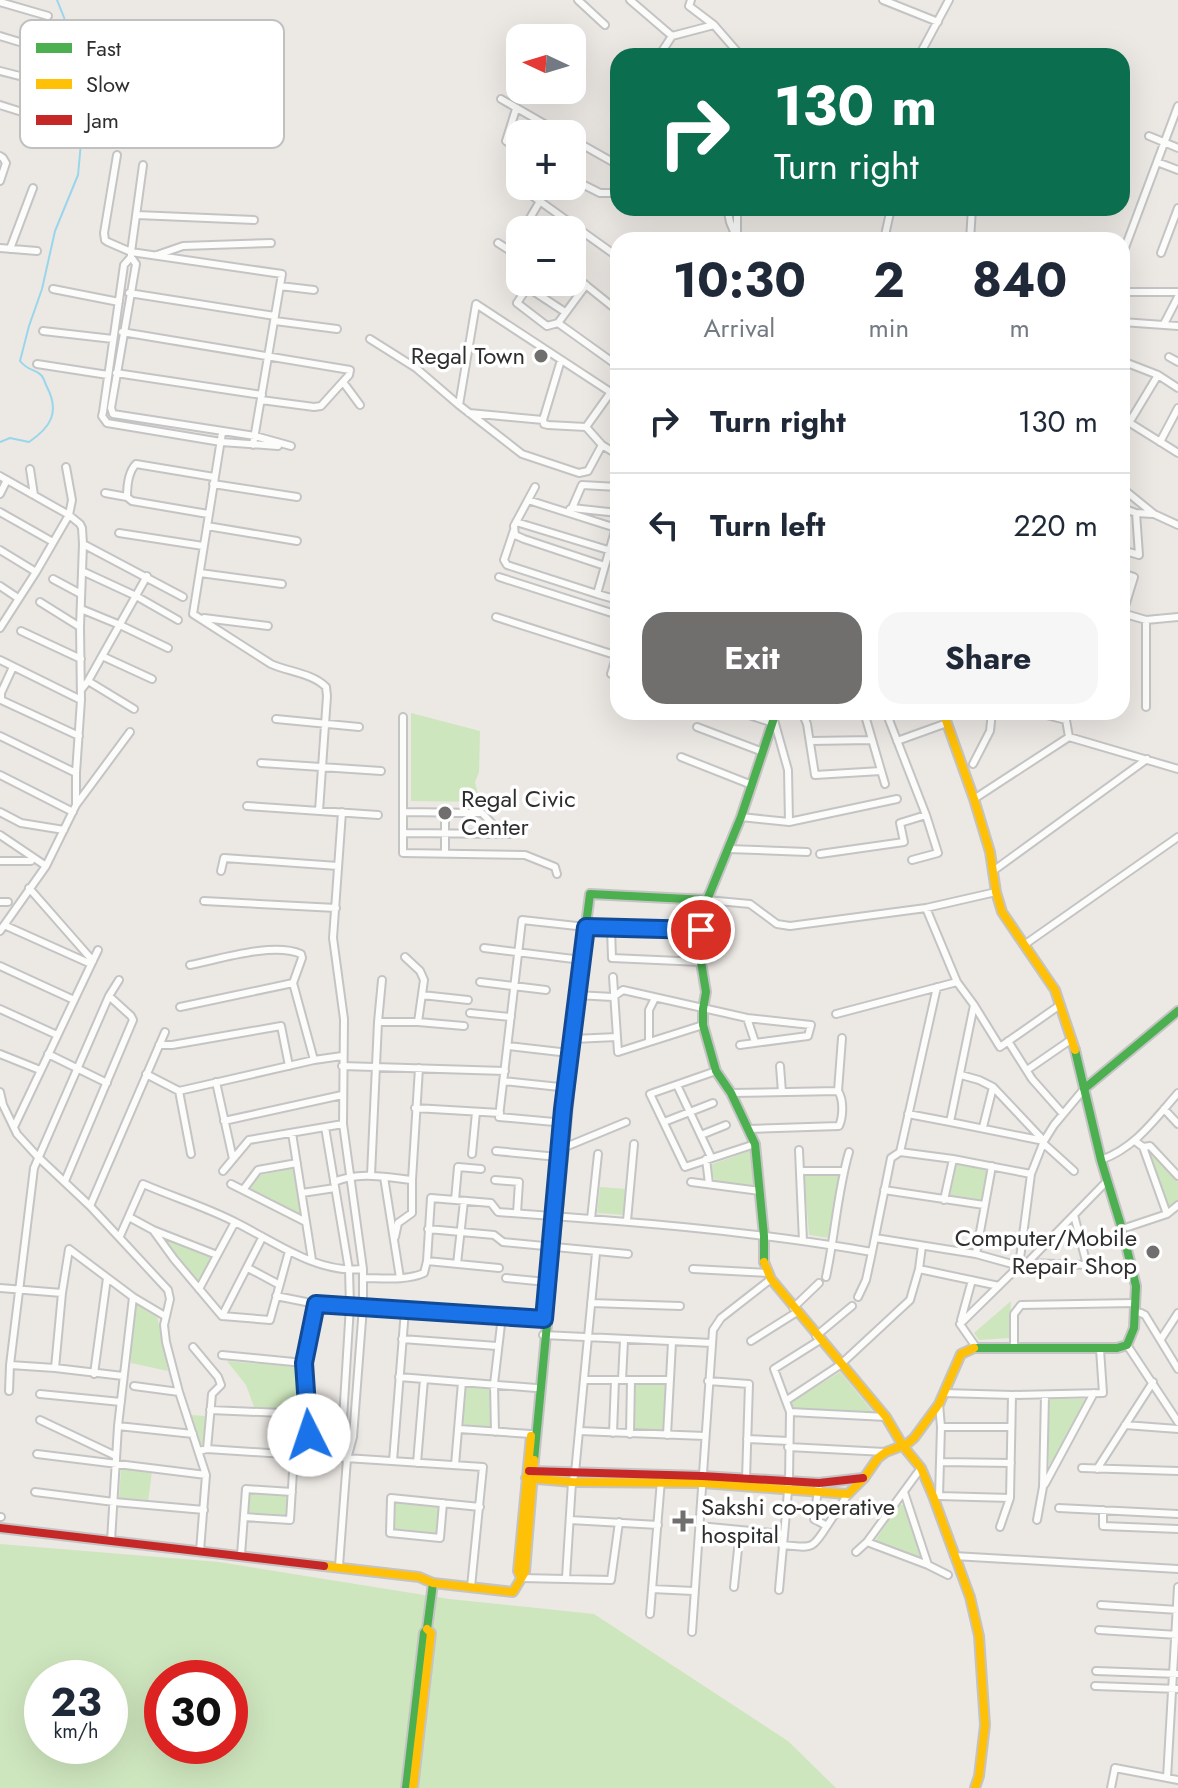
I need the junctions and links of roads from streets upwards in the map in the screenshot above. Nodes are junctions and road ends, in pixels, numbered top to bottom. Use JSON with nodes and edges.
{"nodes":[{"id":1,"x":578,"y":0,"type":"edge"},
{"id":2,"x":630,"y":0,"type":"edge"},
{"id":3,"x":691,"y":0,"type":"edge"},
{"id":4,"x":883,"y":0,"type":"edge"},
{"id":5,"x":949,"y":0,"type":"edge"},
{"id":6,"x":0,"y":2,"type":"edge"},
{"id":7,"x":48,"y":16,"type":"dead end"},
{"id":8,"x":938,"y":22,"type":"junction"},
{"id":9,"x":605,"y":25,"type":"dead end"},
{"id":10,"x":714,"y":25,"type":"junction"},
{"id":11,"x":0,"y":36,"type":"edge"},
{"id":12,"x":672,"y":36,"type":"junction"},
{"id":13,"x":20,"y":42,"type":"edge"},
{"id":14,"x":664,"y":48,"type":"edge"},
{"id":15,"x":734,"y":48,"type":"edge"},
{"id":16,"x":923,"y":48,"type":"edge"},
{"id":17,"x":0,"y":71,"type":"edge"},
{"id":18,"x":20,"y":76,"type":"edge"},
{"id":19,"x":501,"y":99,"type":"dead end"},
{"id":20,"x":0,"y":105,"type":"edge"},
{"id":21,"x":1178,"y":106,"type":"edge"},
{"id":22,"x":516,"y":109,"type":"junction"},
{"id":23,"x":20,"y":111,"type":"edge"},
{"id":24,"x":513,"y":120,"type":"edge"},
{"id":25,"x":536,"y":120,"type":"edge"},
{"id":26,"x":1149,"y":136,"type":"dead end"},
{"id":27,"x":1165,"y":142,"type":"junction"},
{"id":28,"x":586,"y":147,"type":"edge"},
{"id":29,"x":1178,"y":148,"type":"edge"},
{"id":30,"x":117,"y":155,"type":"dead end"},
{"id":31,"x":0,"y":156,"type":"edge"},
{"id":32,"x":610,"y":160,"type":"edge"},
{"id":33,"x":1157,"y":162,"type":"junction"},
{"id":34,"x":143,"y":165,"type":"dead end"},
{"id":35,"x":1178,"y":170,"type":"edge"},
{"id":36,"x":0,"y":180,"type":"edge"},
{"id":37,"x":586,"y":186,"type":"edge"},
{"id":38,"x":33,"y":188,"type":"dead end"},
{"id":39,"x":610,"y":193,"type":"edge"},
{"id":40,"x":540,"y":201,"type":"joint"},
{"id":41,"x":1178,"y":208,"type":"edge"},
{"id":42,"x":137,"y":215,"type":"junction"},
{"id":43,"x":531,"y":216,"type":"edge"},
{"id":44,"x":562,"y":216,"type":"edge"},
{"id":45,"x":254,"y":220,"type":"dead end"},
{"id":46,"x":586,"y":233,"type":"edge"},
{"id":47,"x":1130,"y":234,"type":"edge"},
{"id":48,"x":271,"y":243,"type":"dead end"},
{"id":49,"x":498,"y":243,"type":"dead end"},
{"id":50,"x":506,"y":248,"type":"edge"},
{"id":51,"x":10,"y":249,"type":"junction"},
{"id":52,"x":0,"y":250,"type":"edge"},
{"id":53,"x":37,"y":251,"type":"dead end"},
{"id":54,"x":610,"y":251,"type":"edge"},
{"id":55,"x":1161,"y":253,"type":"dead end"},
{"id":56,"x":131,"y":254,"type":"junction"},
{"id":57,"x":157,"y":255,"type":"junction"},
{"id":58,"x":586,"y":285,"type":"edge"},
{"id":59,"x":280,"y":286,"type":"junction"},
{"id":60,"x":53,"y":289,"type":"dead end"},
{"id":61,"x":314,"y":290,"type":"dead end"},
{"id":62,"x":121,"y":292,"type":"junction"},
{"id":63,"x":1130,"y":292,"type":"edge"},
{"id":64,"x":131,"y":294,"type":"junction"},
{"id":65,"x":1178,"y":295,"type":"edge"},
{"id":66,"x":522,"y":296,"type":"edge"},
{"id":67,"x":544,"y":296,"type":"edge"},
{"id":68,"x":577,"y":296,"type":"edge"},
{"id":69,"x":119,"y":302,"type":"junction"},
{"id":70,"x":610,"y":304,"type":"edge"},
{"id":71,"x":565,"y":312,"type":"junction"},
{"id":72,"x":275,"y":319,"type":"junction"},
{"id":73,"x":1130,"y":322,"type":"edge"},
{"id":74,"x":558,"y":323,"type":"junction"},
{"id":75,"x":1164,"y":324,"type":"junction"},
{"id":76,"x":1178,"y":326,"type":"edge"},
{"id":77,"x":337,"y":329,"type":"dead end"},
{"id":78,"x":43,"y":331,"type":"dead end"},
{"id":79,"x":125,"y":332,"type":"junction"},
{"id":80,"x":114,"y":335,"type":"junction"},
{"id":81,"x":370,"y":339,"type":"dead end"},
{"id":82,"x":269,"y":355,"type":"junction"},
{"id":83,"x":1169,"y":357,"type":"dead end"},
{"id":84,"x":561,"y":360,"type":"junction"},
{"id":85,"x":610,"y":360,"type":"edge"},
{"id":86,"x":1178,"y":362,"type":"edge"},
{"id":87,"x":37,"y":364,"type":"dead end"},
{"id":88,"x":1130,"y":366,"type":"edge"},
{"id":89,"x":108,"y":373,"type":"junction"},
{"id":90,"x":118,"y":373,"type":"junction"},
{"id":91,"x":1158,"y":375,"type":"junction"},
{"id":92,"x":343,"y":382,"type":"junction"},
{"id":93,"x":1178,"y":388,"type":"edge"},
{"id":94,"x":610,"y":391,"type":"edge"},
{"id":95,"x":610,"y":393,"type":"edge"},
{"id":96,"x":262,"y":397,"type":"junction"},
{"id":97,"x":360,"y":405,"type":"dead end"},
{"id":98,"x":459,"y":405,"type":"junction"},
{"id":99,"x":1178,"y":408,"type":"edge"},
{"id":100,"x":469,"y":413,"type":"junction"},
{"id":101,"x":113,"y":414,"type":"junction"},
{"id":102,"x":1130,"y":414,"type":"edge"},
{"id":103,"x":104,"y":420,"type":"junction"},
{"id":104,"x":543,"y":420,"type":"junction"},
{"id":105,"x":1130,"y":423,"type":"edge"},
{"id":106,"x":586,"y":427,"type":"junction"},
{"id":107,"x":222,"y":433,"type":"junction"},
{"id":108,"x":255,"y":436,"type":"junction"},
{"id":109,"x":221,"y":442,"type":"junction"},
{"id":110,"x":1160,"y":442,"type":"junction"},
{"id":111,"x":253,"y":445,"type":"junction"},
{"id":112,"x":602,"y":445,"type":"junction"},
{"id":113,"x":610,"y":450,"type":"edge"},
{"id":114,"x":1178,"y":453,"type":"edge"},
{"id":115,"x":66,"y":467,"type":"dead end"},
{"id":116,"x":30,"y":469,"type":"dead end"},
{"id":117,"x":0,"y":476,"type":"edge"},
{"id":118,"x":7,"y":480,"type":"junction"},
{"id":119,"x":214,"y":481,"type":"junction"},
{"id":120,"x":535,"y":487,"type":"dead end"},
{"id":121,"x":610,"y":487,"type":"edge"},
{"id":122,"x":105,"y":493,"type":"dead end"},
{"id":123,"x":0,"y":494,"type":"edge"},
{"id":124,"x":1130,"y":494,"type":"edge"},
{"id":125,"x":34,"y":495,"type":"junction"},
{"id":126,"x":127,"y":497,"type":"junction"},
{"id":127,"x":297,"y":497,"type":"dead end"},
{"id":128,"x":528,"y":500,"type":"junction"},
{"id":129,"x":569,"y":510,"type":"junction"},
{"id":130,"x":1130,"y":511,"type":"edge"},
{"id":131,"x":0,"y":512,"type":"edge"},
{"id":132,"x":610,"y":513,"type":"edge"},
{"id":133,"x":1136,"y":513,"type":"junction"},
{"id":134,"x":208,"y":514,"type":"junction"},
{"id":135,"x":1154,"y":514,"type":"junction"},
{"id":136,"x":69,"y":515,"type":"junction"},
{"id":137,"x":610,"y":524,"type":"edge"},
{"id":138,"x":1178,"y":525,"type":"edge"},
{"id":139,"x":207,"y":526,"type":"junction"},
{"id":140,"x":515,"y":526,"type":"junction"},
{"id":141,"x":119,"y":533,"type":"dead end"},
{"id":142,"x":297,"y":541,"type":"dead end"},
{"id":143,"x":53,"y":542,"type":"junction"},
{"id":144,"x":83,"y":544,"type":"junction"},
{"id":145,"x":203,"y":546,"type":"junction"},
{"id":146,"x":610,"y":547,"type":"edge"},
{"id":147,"x":0,"y":550,"type":"edge"},
{"id":148,"x":609,"y":550,"type":"junction"},
{"id":149,"x":1130,"y":552,"type":"edge"},
{"id":150,"x":605,"y":566,"type":"junction"},
{"id":151,"x":82,"y":571,"type":"junction"},
{"id":152,"x":36,"y":572,"type":"junction"},
{"id":153,"x":200,"y":573,"type":"junction"},
{"id":154,"x":147,"y":576,"type":"junction"},
{"id":155,"x":499,"y":577,"type":"dead end"},
{"id":156,"x":53,"y":579,"type":"dead end"},
{"id":157,"x":282,"y":584,"type":"dead end"},
{"id":158,"x":0,"y":586,"type":"edge"},
{"id":159,"x":81,"y":594,"type":"junction"},
{"id":160,"x":597,"y":594,"type":"junction"},
{"id":161,"x":136,"y":596,"type":"junction"},
{"id":162,"x":183,"y":597,"type":"dead end"},
{"id":163,"x":18,"y":598,"type":"junction"},
{"id":164,"x":610,"y":598,"type":"edge"},
{"id":165,"x":40,"y":602,"type":"dead end"},
{"id":166,"x":81,"y":609,"type":"junction"},
{"id":167,"x":610,"y":612,"type":"edge"},
{"id":168,"x":1130,"y":616,"type":"edge"},
{"id":169,"x":496,"y":617,"type":"dead end"},
{"id":170,"x":1178,"y":617,"type":"edge"},
{"id":171,"x":200,"y":618,"type":"junction"},
{"id":172,"x":178,"y":620,"type":"dead end"},
{"id":173,"x":1146,"y":620,"type":"junction"},
{"id":174,"x":120,"y":625,"type":"junction"},
{"id":175,"x":268,"y":626,"type":"dead end"},
{"id":176,"x":0,"y":627,"type":"edge"},
{"id":177,"x":80,"y":627,"type":"junction"},
{"id":178,"x":21,"y":631,"type":"dead end"},
{"id":179,"x":168,"y":648,"type":"dead end"},
{"id":180,"x":610,"y":652,"type":"edge"},
{"id":181,"x":102,"y":656,"type":"junction"},
{"id":182,"x":81,"y":659,"type":"junction"},
{"id":183,"x":0,"y":660,"type":"edge"},
{"id":184,"x":13,"y":667,"type":"junction"},
{"id":185,"x":152,"y":679,"type":"dead end"},
{"id":186,"x":88,"y":681,"type":"junction"},
{"id":187,"x":81,"y":690,"type":"junction"},
{"id":188,"x":0,"y":692,"type":"edge"},
{"id":189,"x":81,"y":700,"type":"junction"},
{"id":190,"x":1146,"y":707,"type":"dead end"},
{"id":191,"x":134,"y":709,"type":"dead end"},
{"id":192,"x":403,"y":717,"type":"dead end"},
{"id":193,"x":276,"y":719,"type":"dead end"},
{"id":194,"x":773,"y":720,"type":"edge"},
{"id":195,"x":775,"y":720,"type":"edge"},
{"id":196,"x":805,"y":720,"type":"edge"},
{"id":197,"x":866,"y":720,"type":"edge"},
{"id":198,"x":889,"y":720,"type":"edge"},
{"id":199,"x":946,"y":720,"type":"edge"},
{"id":200,"x":991,"y":720,"type":"edge"},
{"id":201,"x":1066,"y":720,"type":"edge"},
{"id":202,"x":324,"y":723,"type":"junction"},
{"id":203,"x":947,"y":723,"type":"junction"},
{"id":204,"x":359,"y":727,"type":"dead end"},
{"id":205,"x":697,"y":727,"type":"dead end"},
{"id":206,"x":130,"y":732,"type":"dead end"},
{"id":207,"x":0,"y":736,"type":"edge"},
{"id":208,"x":79,"y":736,"type":"junction"},
{"id":209,"x":1069,"y":737,"type":"junction"},
{"id":210,"x":871,"y":740,"type":"junction"},
{"id":211,"x":810,"y":741,"type":"junction"},
{"id":212,"x":897,"y":741,"type":"junction"},
{"id":213,"x":763,"y":752,"type":"junction"},
{"id":214,"x":681,"y":757,"type":"dead end"},
{"id":215,"x":1147,"y":759,"type":"junction"},
{"id":216,"x":261,"y":763,"type":"dead end"},
{"id":217,"x":973,"y":764,"type":"dead end"},
{"id":218,"x":321,"y":767,"type":"junction"},
{"id":219,"x":1178,"y":769,"type":"edge"},
{"id":220,"x":381,"y":771,"type":"dead end"},
{"id":221,"x":881,"y":771,"type":"junction"},
{"id":222,"x":76,"y":773,"type":"junction"},
{"id":223,"x":0,"y":775,"type":"edge"},
{"id":224,"x":885,"y":784,"type":"dead end"},
{"id":225,"x":752,"y":785,"type":"junction"},
{"id":226,"x":897,"y":799,"type":"dead end"},
{"id":227,"x":974,"y":799,"type":"junction"},
{"id":228,"x":247,"y":806,"type":"dead end"},
{"id":229,"x":75,"y":808,"type":"junction"},
{"id":230,"x":319,"y":811,"type":"junction"},
{"id":231,"x":0,"y":812,"type":"edge"},
{"id":232,"x":342,"y":812,"type":"junction"},
{"id":233,"x":403,"y":812,"type":"junction"},
{"id":234,"x":445,"y":813,"type":"junction"},
{"id":235,"x":378,"y":815,"type":"dead end"},
{"id":236,"x":926,"y":815,"type":"junction"},
{"id":237,"x":741,"y":817,"type":"junction"},
{"id":238,"x":789,"y":822,"type":"junction"},
{"id":239,"x":64,"y":830,"type":"junction"},
{"id":240,"x":403,"y":833,"type":"junction"},
{"id":241,"x":446,"y":833,"type":"junction"},
{"id":242,"x":491,"y":834,"type":"junction"},
{"id":243,"x":502,"y":834,"type":"junction"},
{"id":244,"x":510,"y":834,"type":"dead end"},
{"id":245,"x":0,"y":835,"type":"edge"},
{"id":246,"x":1178,"y":837,"type":"edge"},
{"id":247,"x":728,"y":849,"type":"junction"},
{"id":248,"x":807,"y":852,"type":"dead end"},
{"id":249,"x":445,"y":853,"type":"junction"},
{"id":250,"x":491,"y":854,"type":"junction"},
{"id":251,"x":820,"y":854,"type":"dead end"},
{"id":252,"x":912,"y":860,"type":"dead end"},
{"id":253,"x":0,"y":861,"type":"edge"},
{"id":254,"x":31,"y":861,"type":"dead end"},
{"id":255,"x":46,"y":866,"type":"junction"},
{"id":256,"x":338,"y":866,"type":"junction"},
{"id":257,"x":221,"y":871,"type":"dead end"},
{"id":258,"x":993,"y":871,"type":"junction"},
{"id":259,"x":557,"y":874,"type":"dead end"},
{"id":260,"x":29,"y":888,"type":"junction"},
{"id":261,"x":996,"y":892,"type":"junction"},
{"id":262,"x":707,"y":900,"type":"junction"},
{"id":263,"x":204,"y":901,"type":"dead end"},
{"id":264,"x":336,"y":908,"type":"junction"},
{"id":265,"x":926,"y":908,"type":"junction"},
{"id":266,"x":586,"y":927,"type":"junction"},
{"id":267,"x":2,"y":928,"type":"edge"},
{"id":268,"x":611,"y":928,"type":"junction"},
{"id":269,"x":701,"y":930,"type":"junction"},
{"id":270,"x":1024,"y":945,"type":"junction"},
{"id":271,"x":484,"y":948,"type":"dead end"},
{"id":272,"x":98,"y":950,"type":"dead end"},
{"id":273,"x":518,"y":953,"type":"junction"},
{"id":274,"x":405,"y":957,"type":"dead end"},
{"id":275,"x":582,"y":960,"type":"junction"},
{"id":276,"x":92,"y":962,"type":"junction"},
{"id":277,"x":701,"y":962,"type":"junction"},
{"id":278,"x":190,"y":965,"type":"dead end"},
{"id":279,"x":0,"y":966,"type":"edge"},
{"id":280,"x":613,"y":977,"type":"dead end"},
{"id":281,"x":119,"y":980,"type":"dead end"},
{"id":282,"x":382,"y":980,"type":"dead end"},
{"id":283,"x":480,"y":982,"type":"dead end"},
{"id":284,"x":957,"y":982,"type":"junction"},
{"id":285,"x":293,"y":983,"type":"junction"},
{"id":286,"x":515,"y":986,"type":"junction"},
{"id":287,"x":937,"y":987,"type":"junction"},
{"id":288,"x":546,"y":990,"type":"dead end"},
{"id":289,"x":422,"y":995,"type":"junction"},
{"id":290,"x":576,"y":995,"type":"junction"},
{"id":291,"x":109,"y":996,"type":"junction"},
{"id":292,"x":613,"y":997,"type":"junction"},
{"id":293,"x":655,"y":998,"type":"junction"},
{"id":294,"x":74,"y":1000,"type":"junction"},
{"id":295,"x":468,"y":1000,"type":"dead end"},
{"id":296,"x":974,"y":1005,"type":"junction"},
{"id":297,"x":1060,"y":1005,"type":"junction"},
{"id":298,"x":180,"y":1007,"type":"dead end"},
{"id":299,"x":0,"y":1009,"type":"edge"},
{"id":300,"x":703,"y":1009,"type":"junction"},
{"id":301,"x":1178,"y":1011,"type":"edge"},
{"id":302,"x":470,"y":1013,"type":"dead end"},
{"id":303,"x":836,"y":1014,"type":"dead end"},
{"id":304,"x":511,"y":1017,"type":"junction"},
{"id":305,"x":747,"y":1018,"type":"junction"},
{"id":306,"x":378,"y":1022,"type":"junction"},
{"id":307,"x":418,"y":1022,"type":"junction"},
{"id":308,"x":703,"y":1025,"type":"junction"},
{"id":309,"x":464,"y":1026,"type":"dead end"},
{"id":310,"x":165,"y":1032,"type":"dead end"},
{"id":311,"x":57,"y":1035,"type":"junction"},
{"id":312,"x":617,"y":1037,"type":"junction"},
{"id":313,"x":842,"y":1038,"type":"dead end"},
{"id":314,"x":1072,"y":1039,"type":"junction"},
{"id":315,"x":1008,"y":1041,"type":"junction"},
{"id":316,"x":649,"y":1042,"type":"junction"},
{"id":317,"x":755,"y":1042,"type":"junction"},
{"id":318,"x":159,"y":1045,"type":"junction"},
{"id":319,"x":571,"y":1045,"type":"junction"},
{"id":320,"x":740,"y":1045,"type":"dead end"},
{"id":321,"x":508,"y":1046,"type":"junction"},
{"id":322,"x":0,"y":1054,"type":"edge"},
{"id":323,"x":48,"y":1054,"type":"junction"},
{"id":324,"x":342,"y":1056,"type":"junction"},
{"id":325,"x":314,"y":1060,"type":"junction"},
{"id":326,"x":289,"y":1066,"type":"junction"},
{"id":327,"x":342,"y":1066,"type":"junction"},
{"id":328,"x":377,"y":1066,"type":"junction"},
{"id":329,"x":780,"y":1066,"type":"dead end"},
{"id":330,"x":78,"y":1068,"type":"junction"},
{"id":331,"x":419,"y":1068,"type":"junction"},
{"id":332,"x":40,"y":1070,"type":"junction"},
{"id":333,"x":1027,"y":1070,"type":"junction"},
{"id":334,"x":505,"y":1071,"type":"junction"},
{"id":335,"x":716,"y":1071,"type":"junction"},
{"id":336,"x":146,"y":1074,"type":"junction"},
{"id":337,"x":961,"y":1075,"type":"junction"},
{"id":338,"x":504,"y":1081,"type":"junction"},
{"id":339,"x":216,"y":1082,"type":"junction"},
{"id":340,"x":107,"y":1083,"type":"junction"},
{"id":341,"x":677,"y":1085,"type":"junction"},
{"id":342,"x":993,"y":1087,"type":"junction"},
{"id":343,"x":567,"y":1088,"type":"junction"},
{"id":344,"x":1084,"y":1089,"type":"junction"},
{"id":345,"x":179,"y":1091,"type":"junction"},
{"id":346,"x":838,"y":1091,"type":"junction"},
{"id":347,"x":0,"y":1092,"type":"edge"},
{"id":348,"x":782,"y":1092,"type":"junction"},
{"id":349,"x":731,"y":1093,"type":"junction"},
{"id":350,"x":1178,"y":1093,"type":"edge"},
{"id":351,"x":342,"y":1095,"type":"junction"},
{"id":352,"x":713,"y":1103,"type":"dead end"},
{"id":353,"x":415,"y":1108,"type":"junction"},
{"id":354,"x":1164,"y":1109,"type":"junction"},
{"id":355,"x":476,"y":1112,"type":"junction"},
{"id":356,"x":690,"y":1112,"type":"junction"},
{"id":357,"x":500,"y":1113,"type":"junction"},
{"id":358,"x":908,"y":1114,"type":"junction"},
{"id":359,"x":1063,"y":1114,"type":"junction"},
{"id":360,"x":224,"y":1121,"type":"junction"},
{"id":361,"x":626,"y":1122,"type":"dead end"},
{"id":362,"x":664,"y":1122,"type":"junction"},
{"id":363,"x":950,"y":1122,"type":"junction"},
{"id":364,"x":563,"y":1123,"type":"junction"},
{"id":365,"x":343,"y":1124,"type":"junction"},
{"id":366,"x":1178,"y":1124,"type":"edge"},
{"id":367,"x":726,"y":1125,"type":"dead end"},
{"id":368,"x":14,"y":1127,"type":"junction"},
{"id":369,"x":325,"y":1127,"type":"junction"},
{"id":370,"x":983,"y":1127,"type":"junction"},
{"id":371,"x":749,"y":1129,"type":"junction"},
{"id":372,"x":292,"y":1133,"type":"junction"},
{"id":373,"x":701,"y":1135,"type":"junction"},
{"id":374,"x":1135,"y":1141,"type":"junction"},
{"id":375,"x":1043,"y":1142,"type":"junction"},
{"id":376,"x":634,"y":1144,"type":"dead end"},
{"id":377,"x":755,"y":1144,"type":"junction"},
{"id":378,"x":1143,"y":1147,"type":"junction"},
{"id":379,"x":563,"y":1148,"type":"junction"},
{"id":380,"x":799,"y":1150,"type":"dead end"},
{"id":381,"x":496,"y":1151,"type":"dead end"},
{"id":382,"x":849,"y":1152,"type":"dead end"},
{"id":383,"x":900,"y":1152,"type":"junction"},
{"id":384,"x":191,"y":1154,"type":"dead end"},
{"id":385,"x":472,"y":1154,"type":"dead end"},
{"id":386,"x":598,"y":1154,"type":"dead end"},
{"id":387,"x":38,"y":1157,"type":"junction"},
{"id":388,"x":558,"y":1157,"type":"junction"},
{"id":389,"x":708,"y":1158,"type":"junction"},
{"id":390,"x":233,"y":1159,"type":"junction"},
{"id":391,"x":953,"y":1159,"type":"junction"},
{"id":392,"x":1101,"y":1160,"type":"junction"},
{"id":393,"x":297,"y":1163,"type":"junction"},
{"id":394,"x":992,"y":1166,"type":"junction"},
{"id":395,"x":481,"y":1169,"type":"dead end"},
{"id":396,"x":223,"y":1171,"type":"dead end"},
{"id":397,"x":801,"y":1171,"type":"junction"},
{"id":398,"x":843,"y":1171,"type":"junction"},
{"id":399,"x":1074,"y":1171,"type":"dead end"},
{"id":400,"x":1031,"y":1174,"type":"junction"},
{"id":401,"x":349,"y":1175,"type":"junction"},
{"id":402,"x":371,"y":1175,"type":"junction"},
{"id":403,"x":1178,"y":1176,"type":"edge"},
{"id":404,"x":384,"y":1177,"type":"junction"},
{"id":405,"x":412,"y":1180,"type":"junction"},
{"id":406,"x":495,"y":1180,"type":"dead end"},
{"id":407,"x":65,"y":1181,"type":"junction"},
{"id":408,"x":1107,"y":1181,"type":"junction"},
{"id":409,"x":691,"y":1182,"type":"dead end"},
{"id":410,"x":231,"y":1184,"type":"dead end"},
{"id":411,"x":709,"y":1184,"type":"junction"},
{"id":412,"x":334,"y":1185,"type":"junction"},
{"id":413,"x":243,"y":1190,"type":"junction"},
{"id":414,"x":884,"y":1190,"type":"junction"},
{"id":415,"x":760,"y":1191,"type":"junction"},
{"id":416,"x":302,"y":1193,"type":"junction"},
{"id":417,"x":455,"y":1200,"type":"junction"},
{"id":418,"x":944,"y":1200,"type":"junction"},
{"id":419,"x":464,"y":1201,"type":"junction"},
{"id":420,"x":984,"y":1205,"type":"junction"},
{"id":421,"x":1178,"y":1205,"type":"edge"},
{"id":422,"x":90,"y":1206,"type":"junction"},
{"id":423,"x":517,"y":1213,"type":"junction"},
{"id":424,"x":1167,"y":1214,"type":"junction"},
{"id":425,"x":1074,"y":1215,"type":"junction"},
{"id":426,"x":129,"y":1217,"type":"junction"},
{"id":427,"x":554,"y":1217,"type":"junction"},
{"id":428,"x":591,"y":1219,"type":"junction"},
{"id":429,"x":627,"y":1221,"type":"junction"},
{"id":430,"x":235,"y":1222,"type":"junction"},
{"id":431,"x":306,"y":1222,"type":"junction"},
{"id":432,"x":428,"y":1229,"type":"junction"},
{"id":433,"x":1122,"y":1229,"type":"junction"},
{"id":434,"x":153,"y":1230,"type":"junction"},
{"id":435,"x":460,"y":1232,"type":"junction"},
{"id":436,"x":120,"y":1236,"type":"junction"},
{"id":437,"x":764,"y":1236,"type":"junction"},
{"id":438,"x":395,"y":1237,"type":"junction"},
{"id":439,"x":262,"y":1238,"type":"junction"},
{"id":440,"x":875,"y":1238,"type":"junction"},
{"id":441,"x":803,"y":1241,"type":"junction"},
{"id":442,"x":833,"y":1246,"type":"junction"},
{"id":443,"x":922,"y":1246,"type":"junction"},
{"id":444,"x":552,"y":1247,"type":"junction"},
{"id":445,"x":289,"y":1251,"type":"junction"},
{"id":446,"x":872,"y":1252,"type":"junction"},
{"id":447,"x":596,"y":1253,"type":"junction"},
{"id":448,"x":628,"y":1254,"type":"dead end"},
{"id":449,"x":976,"y":1254,"type":"junction"},
{"id":450,"x":217,"y":1255,"type":"junction"},
{"id":451,"x":312,"y":1260,"type":"junction"},
{"id":452,"x":427,"y":1261,"type":"junction"},
{"id":453,"x":1027,"y":1263,"type":"junction"},
{"id":454,"x":457,"y":1264,"type":"junction"},
{"id":455,"x":1019,"y":1266,"type":"junction"},
{"id":456,"x":248,"y":1268,"type":"junction"},
{"id":457,"x":499,"y":1268,"type":"dead end"},
{"id":458,"x":363,"y":1269,"type":"junction"},
{"id":459,"x":693,"y":1269,"type":"dead end"},
{"id":460,"x":919,"y":1269,"type":"junction"},
{"id":461,"x":349,"y":1270,"type":"junction"},
{"id":462,"x":770,"y":1276,"type":"junction"},
{"id":463,"x":826,"y":1277,"type":"dead end"},
{"id":464,"x":107,"y":1278,"type":"junction"},
{"id":465,"x":363,"y":1278,"type":"junction"},
{"id":466,"x":400,"y":1278,"type":"junction"},
{"id":467,"x":506,"y":1278,"type":"dead end"},
{"id":468,"x":972,"y":1280,"type":"junction"},
{"id":469,"x":547,"y":1282,"type":"junction"},
{"id":470,"x":819,"y":1283,"type":"dead end"},
{"id":471,"x":278,"y":1284,"type":"junction"},
{"id":472,"x":999,"y":1286,"type":"junction"},
{"id":473,"x":0,"y":1288,"type":"edge"},
{"id":474,"x":199,"y":1289,"type":"junction"},
{"id":475,"x":18,"y":1290,"type":"junction"},
{"id":476,"x":62,"y":1293,"type":"junction"},
{"id":477,"x":276,"y":1296,"type":"junction"},
{"id":478,"x":133,"y":1297,"type":"junction"},
{"id":479,"x":858,"y":1297,"type":"dead end"},
{"id":480,"x":591,"y":1303,"type":"junction"},
{"id":481,"x":316,"y":1304,"type":"junction"},
{"id":482,"x":350,"y":1306,"type":"junction"},
{"id":483,"x":680,"y":1306,"type":"dead end"},
{"id":484,"x":852,"y":1306,"type":"dead end"},
{"id":485,"x":363,"y":1307,"type":"junction"},
{"id":486,"x":1134,"y":1308,"type":"junction"},
{"id":487,"x":405,"y":1310,"type":"junction"},
{"id":488,"x":795,"y":1310,"type":"junction"},
{"id":489,"x":1178,"y":1313,"type":"edge"},
{"id":490,"x":165,"y":1316,"type":"junction"},
{"id":491,"x":222,"y":1316,"type":"junction"},
{"id":492,"x":502,"y":1316,"type":"junction"},
{"id":493,"x":546,"y":1320,"type":"junction"},
{"id":494,"x":960,"y":1324,"type":"junction"},
{"id":495,"x":544,"y":1334,"type":"junction"},
{"id":496,"x":587,"y":1337,"type":"junction"},
{"id":497,"x":818,"y":1338,"type":"junction"},
{"id":498,"x":402,"y":1339,"type":"junction"},
{"id":499,"x":1161,"y":1339,"type":"junction"},
{"id":500,"x":624,"y":1340,"type":"junction"},
{"id":501,"x":751,"y":1341,"type":"dead end"},
{"id":502,"x":672,"y":1342,"type":"junction"},
{"id":503,"x":712,"y":1343,"type":"junction"},
{"id":504,"x":1127,"y":1345,"type":"junction"},
{"id":505,"x":497,"y":1346,"type":"junction"},
{"id":506,"x":193,"y":1347,"type":"dead end"},
{"id":507,"x":976,"y":1347,"type":"junction"},
{"id":508,"x":1014,"y":1347,"type":"junction"},
{"id":509,"x":1100,"y":1349,"type":"junction"},
{"id":510,"x":222,"y":1355,"type":"dead end"},
{"id":511,"x":304,"y":1363,"type":"junction"},
{"id":512,"x":10,"y":1365,"type":"junction"},
{"id":513,"x":840,"y":1365,"type":"junction"},
{"id":514,"x":55,"y":1368,"type":"junction"},
{"id":515,"x":1178,"y":1369,"type":"edge"},
{"id":516,"x":94,"y":1374,"type":"junction"},
{"id":517,"x":123,"y":1376,"type":"junction"},
{"id":518,"x":399,"y":1377,"type":"junction"},
{"id":519,"x":424,"y":1379,"type":"junction"},
{"id":520,"x":584,"y":1380,"type":"junction"},
{"id":521,"x":618,"y":1380,"type":"junction"},
{"id":522,"x":631,"y":1380,"type":"junction"},
{"id":523,"x":669,"y":1380,"type":"junction"},
{"id":524,"x":708,"y":1381,"type":"junction"},
{"id":525,"x":462,"y":1382,"type":"junction"},
{"id":526,"x":1153,"y":1382,"type":"junction"},
{"id":527,"x":494,"y":1384,"type":"junction"},
{"id":528,"x":134,"y":1386,"type":"dead end"},
{"id":529,"x":536,"y":1388,"type":"junction"},
{"id":530,"x":9,"y":1391,"type":"dead end"},
{"id":531,"x":179,"y":1392,"type":"junction"},
{"id":532,"x":944,"y":1393,"type":"junction"},
{"id":533,"x":1094,"y":1393,"type":"junction"},
{"id":534,"x":40,"y":1394,"type":"dead end"},
{"id":535,"x":1012,"y":1395,"type":"junction"},
{"id":536,"x":1045,"y":1395,"type":"junction"},
{"id":537,"x":787,"y":1400,"type":"junction"},
{"id":538,"x":121,"y":1402,"type":"junction"},
{"id":539,"x":939,"y":1404,"type":"junction"},
{"id":540,"x":210,"y":1410,"type":"junction"},
{"id":541,"x":790,"y":1412,"type":"junction"},
{"id":542,"x":306,"y":1414,"type":"junction"},
{"id":543,"x":886,"y":1417,"type":"junction"},
{"id":544,"x":40,"y":1420,"type":"dead end"},
{"id":545,"x":1178,"y":1422,"type":"edge"},
{"id":546,"x":1125,"y":1425,"type":"junction"},
{"id":547,"x":118,"y":1426,"type":"junction"},
{"id":548,"x":941,"y":1427,"type":"junction"},
{"id":549,"x":1011,"y":1427,"type":"junction"},
{"id":550,"x":459,"y":1429,"type":"junction"},
{"id":551,"x":1178,"y":1429,"type":"edge"},
{"id":552,"x":579,"y":1431,"type":"junction"},
{"id":553,"x":495,"y":1432,"type":"junction"},
{"id":554,"x":613,"y":1433,"type":"junction"},
{"id":555,"x":193,"y":1434,"type":"junction"},
{"id":556,"x":531,"y":1434,"type":"junction"},
{"id":557,"x":630,"y":1434,"type":"junction"},
{"id":558,"x":667,"y":1435,"type":"junction"},
{"id":559,"x":705,"y":1436,"type":"junction"},
{"id":560,"x":747,"y":1439,"type":"junction"},
{"id":561,"x":789,"y":1444,"type":"junction"},
{"id":562,"x":903,"y":1446,"type":"junction"},
{"id":563,"x":207,"y":1449,"type":"junction"},
{"id":564,"x":347,"y":1450,"type":"junction"},
{"id":565,"x":199,"y":1451,"type":"junction"},
{"id":566,"x":886,"y":1452,"type":"junction"},
{"id":567,"x":37,"y":1454,"type":"dead end"},
{"id":568,"x":294,"y":1455,"type":"junction"},
{"id":569,"x":311,"y":1456,"type":"junction"},
{"id":570,"x":347,"y":1459,"type":"junction"},
{"id":571,"x":116,"y":1460,"type":"junction"},
{"id":572,"x":393,"y":1461,"type":"junction"},
{"id":573,"x":940,"y":1462,"type":"junction"},
{"id":574,"x":417,"y":1463,"type":"junction"},
{"id":575,"x":1011,"y":1463,"type":"junction"},
{"id":576,"x":455,"y":1465,"type":"junction"},
{"id":577,"x":921,"y":1468,"type":"junction"},
{"id":578,"x":1082,"y":1468,"type":"dead end"},
{"id":579,"x":1097,"y":1469,"type":"junction"},
{"id":580,"x":1178,"y":1471,"type":"edge"},
{"id":581,"x":206,"y":1475,"type":"junction"},
{"id":582,"x":529,"y":1475,"type":"junction"},
{"id":583,"x":574,"y":1477,"type":"junction"},
{"id":584,"x":864,"y":1478,"type":"junction"},
{"id":585,"x":746,"y":1479,"type":"junction"},
{"id":586,"x":661,"y":1480,"type":"junction"},
{"id":587,"x":702,"y":1480,"type":"junction"},
{"id":588,"x":789,"y":1484,"type":"junction"},
{"id":589,"x":819,"y":1487,"type":"junction"},
{"id":590,"x":1043,"y":1487,"type":"junction"},
{"id":591,"x":35,"y":1492,"type":"dead end"},
{"id":592,"x":292,"y":1492,"type":"junction"},
{"id":593,"x":904,"y":1492,"type":"junction"},
{"id":594,"x":848,"y":1494,"type":"junction"},
{"id":595,"x":936,"y":1496,"type":"junction"},
{"id":596,"x":1010,"y":1498,"type":"junction"},
{"id":597,"x":114,"y":1502,"type":"junction"},
{"id":598,"x":443,"y":1503,"type":"junction"},
{"id":599,"x":480,"y":1507,"type":"junction"},
{"id":600,"x":1059,"y":1508,"type":"dead end"},
{"id":601,"x":204,"y":1510,"type":"junction"},
{"id":602,"x":1103,"y":1510,"type":"junction"},
{"id":603,"x":1178,"y":1514,"type":"edge"},
{"id":604,"x":244,"y":1517,"type":"junction"},
{"id":605,"x":570,"y":1520,"type":"junction"},
{"id":606,"x":1037,"y":1520,"type":"dead end"},
{"id":607,"x":619,"y":1522,"type":"junction"},
{"id":608,"x":658,"y":1525,"type":"junction"},
{"id":609,"x":699,"y":1526,"type":"junction"},
{"id":610,"x":827,"y":1526,"type":"junction"},
{"id":611,"x":1000,"y":1527,"type":"dead end"},
{"id":612,"x":1178,"y":1529,"type":"edge"},
{"id":613,"x":9,"y":1530,"type":"edge"},
{"id":614,"x":740,"y":1530,"type":"junction"},
{"id":615,"x":783,"y":1534,"type":"junction"},
{"id":616,"x":111,"y":1541,"type":"junction"},
{"id":617,"x":867,"y":1542,"type":"junction"},
{"id":618,"x":782,"y":1545,"type":"junction"},
{"id":619,"x":200,"y":1551,"type":"junction"},
{"id":620,"x":856,"y":1552,"type":"dead end"},
{"id":621,"x":241,"y":1555,"type":"junction"},
{"id":622,"x":954,"y":1556,"type":"junction"},
{"id":623,"x":928,"y":1565,"type":"junction"},
{"id":624,"x":339,"y":1566,"type":"junction"},
{"id":625,"x":1178,"y":1569,"type":"edge"},
{"id":626,"x":948,"y":1575,"type":"dead end"},
{"id":627,"x":521,"y":1578,"type":"junction"},
{"id":628,"x":566,"y":1578,"type":"junction"},
{"id":629,"x":433,"y":1583,"type":"junction"},
{"id":630,"x":471,"y":1587,"type":"junction"},
{"id":631,"x":734,"y":1587,"type":"dead end"},
{"id":632,"x":1178,"y":1587,"type":"edge"},
{"id":633,"x":652,"y":1589,"type":"junction"},
{"id":634,"x":779,"y":1590,"type":"dead end"},
{"id":635,"x":693,"y":1591,"type":"junction"},
{"id":636,"x":1101,"y":1605,"type":"dead end"},
{"id":637,"x":1177,"y":1610,"type":"edge"},
{"id":638,"x":650,"y":1614,"type":"dead end"},
{"id":639,"x":427,"y":1629,"type":"junction"},
{"id":640,"x":1099,"y":1630,"type":"dead end"},
{"id":641,"x":692,"y":1632,"type":"dead end"},
{"id":642,"x":1177,"y":1635,"type":"edge"},
{"id":643,"x":1096,"y":1671,"type":"dead end"},
{"id":644,"x":1175,"y":1674,"type":"edge"},
{"id":645,"x":1095,"y":1686,"type":"dead end"},
{"id":646,"x":1174,"y":1689,"type":"edge"},
{"id":647,"x":1173,"y":1779,"type":"edge"},
{"id":648,"x":406,"y":1788,"type":"edge"},
{"id":649,"x":413,"y":1788,"type":"edge"},
{"id":650,"x":975,"y":1788,"type":"edge"},
{"id":651,"x":1111,"y":1788,"type":"edge"},
{"id":652,"x":1174,"y":1788,"type":"edge"}],
"edges":[{"from":1,"to":9,"type":"street"},
{"from":2,"to":12,"type":"street"},
{"from":3,"to":10,"type":"street"},
{"from":4,"to":8,"type":"street"},
{"from":5,"to":8,"type":"street"},
{"from":6,"to":7,"type":"street"},
{"from":8,"to":16,"type":"street"},
{"from":10,"to":12,"type":"street"},
{"from":10,"to":15,"type":"street"},
{"from":11,"to":13,"type":"street"},
{"from":12,"to":14,"type":"street"},
{"from":17,"to":18,"type":"street"},
{"from":19,"to":22,"type":"street"},
{"from":20,"to":23,"type":"street"},
{"from":21,"to":27,"type":"street"},
{"from":22,"to":24,"type":"street"},
{"from":22,"to":25,"type":"street"},
{"from":26,"to":27,"type":"street"},
{"from":27,"to":29,"type":"street"},
{"from":27,"to":33,"type":"street"},
{"from":28,"to":32,"type":"street"},
{"from":30,"to":56,"type":"street"},
{"from":31,"to":36,"type":"street"},
{"from":33,"to":35,"type":"street"},
{"from":33,"to":47,"type":"street"},
{"from":34,"to":42,"type":"street"},
{"from":37,"to":39,"type":"street"},
{"from":38,"to":51,"type":"street"},
{"from":40,"to":43,"type":"street"},
{"from":40,"to":44,"type":"street"},
{"from":41,"to":55,"type":"street"},
{"from":42,"to":45,"type":"street"},
{"from":42,"to":56,"type":"street"},
{"from":46,"to":54,"type":"street"},
{"from":48,"to":57,"type":"street"},
{"from":49,"to":50,"type":"street"},
{"from":51,"to":52,"type":"street"},
{"from":51,"to":53,"type":"street"},
{"from":56,"to":57,"type":"street"},
{"from":56,"to":62,"type":"street"},
{"from":56,"to":64,"type":"street"},
{"from":57,"to":59,"type":"street"},
{"from":58,"to":70,"type":"street"},
{"from":59,"to":61,"type":"street"},
{"from":59,"to":72,"type":"street"},
{"from":60,"to":69,"type":"street"},
{"from":62,"to":64,"type":"street"},
{"from":62,"to":69,"type":"street"},
{"from":63,"to":65,"type":"street"},
{"from":64,"to":72,"type":"street"},
{"from":64,"to":79,"type":"street"},
{"from":65,"to":75,"type":"street"},
{"from":66,"to":74,"type":"street"},
{"from":67,"to":71,"type":"street"},
{"from":68,"to":71,"type":"street"},
{"from":69,"to":80,"type":"street"},
{"from":71,"to":74,"type":"street"},
{"from":72,"to":77,"type":"street"},
{"from":72,"to":82,"type":"street"},
{"from":73,"to":75,"type":"street"},
{"from":74,"to":85,"type":"street"},
{"from":75,"to":76,"type":"street"},
{"from":78,"to":80,"type":"street"},
{"from":79,"to":80,"type":"street"},
{"from":79,"to":82,"type":"street"},
{"from":79,"to":90,"type":"street"},
{"from":80,"to":89,"type":"street"},
{"from":81,"to":98,"type":"street"},
{"from":82,"to":92,"type":"street"},
{"from":82,"to":96,"type":"street"},
{"from":83,"to":86,"type":"street"},
{"from":84,"to":94,"type":"street"},
{"from":84,"to":98,"type":"street"},
{"from":84,"to":104,"type":"street"},
{"from":87,"to":89,"type":"street"},
{"from":88,"to":91,"type":"street"},
{"from":89,"to":90,"type":"street"},
{"from":89,"to":103,"type":"street"},
{"from":90,"to":96,"type":"street"},
{"from":90,"to":101,"type":"street"},
{"from":91,"to":93,"type":"street"},
{"from":91,"to":102,"type":"street"},
{"from":92,"to":96,"type":"street"},
{"from":92,"to":97,"type":"street"},
{"from":95,"to":106,"type":"street"},
{"from":96,"to":108,"type":"street"},
{"from":98,"to":100,"type":"street"},
{"from":99,"to":110,"type":"street"},
{"from":100,"to":104,"type":"street"},
{"from":100,"to":112,"type":"street"},
{"from":101,"to":103,"type":"street"},
{"from":101,"to":107,"type":"street"},
{"from":103,"to":109,"type":"street"},
{"from":104,"to":106,"type":"street"},
{"from":105,"to":110,"type":"street"},
{"from":106,"to":112,"type":"street"},
{"from":107,"to":108,"type":"street"},
{"from":107,"to":109,"type":"street"},
{"from":108,"to":111,"type":"street"},
{"from":108,"to":111,"type":"street"},
{"from":109,"to":111,"type":"street"},
{"from":109,"to":119,"type":"street"},
{"from":110,"to":114,"type":"street"},
{"from":112,"to":113,"type":"street"},
{"from":115,"to":136,"type":"street"},
{"from":116,"to":125,"type":"street"},
{"from":117,"to":118,"type":"street"},
{"from":118,"to":123,"type":"street"},
{"from":118,"to":125,"type":"street"},
{"from":119,"to":126,"type":"street"},
{"from":119,"to":127,"type":"street"},
{"from":119,"to":134,"type":"street"},
{"from":120,"to":128,"type":"street"},
{"from":121,"to":129,"type":"street"},
{"from":122,"to":126,"type":"street"},
{"from":124,"to":135,"type":"street"},
{"from":125,"to":136,"type":"street"},
{"from":126,"to":134,"type":"street"},
{"from":128,"to":129,"type":"street"},
{"from":128,"to":140,"type":"street"},
{"from":129,"to":132,"type":"street"},
{"from":129,"to":137,"type":"street"},
{"from":130,"to":133,"type":"street"},
{"from":131,"to":143,"type":"street"},
{"from":133,"to":135,"type":"street"},
{"from":133,"to":149,"type":"street"},
{"from":134,"to":139,"type":"street"},
{"from":135,"to":138,"type":"street"},
{"from":136,"to":143,"type":"street"},
{"from":136,"to":144,"type":"street"},
{"from":139,"to":142,"type":"street"},
{"from":139,"to":145,"type":"street"},
{"from":140,"to":148,"type":"street"},
{"from":140,"to":150,"type":"street"},
{"from":140,"to":160,"type":"street"},
{"from":141,"to":145,"type":"street"},
{"from":143,"to":152,"type":"street"},
{"from":144,"to":151,"type":"street"},
{"from":144,"to":154,"type":"street"},
{"from":145,"to":153,"type":"street"},
{"from":146,"to":148,"type":"street"},
{"from":147,"to":152,"type":"street"},
{"from":148,"to":150,"type":"street"},
{"from":150,"to":160,"type":"street"},
{"from":151,"to":159,"type":"street"},
{"from":151,"to":161,"type":"street"},
{"from":152,"to":163,"type":"street"},
{"from":153,"to":157,"type":"street"},
{"from":153,"to":171,"type":"street"},
{"from":154,"to":161,"type":"street"},
{"from":154,"to":162,"type":"street"},
{"from":155,"to":167,"type":"street"},
{"from":156,"to":159,"type":"street"},
{"from":158,"to":163,"type":"street"},
{"from":159,"to":166,"type":"street"},
{"from":160,"to":164,"type":"street"},
{"from":161,"to":172,"type":"street"},
{"from":161,"to":174,"type":"street"},
{"from":163,"to":176,"type":"street"},
{"from":165,"to":177,"type":"street"},
{"from":166,"to":174,"type":"street"},
{"from":166,"to":177,"type":"street"},
{"from":168,"to":173,"type":"street"},
{"from":169,"to":180,"type":"street"},
{"from":170,"to":173,"type":"street"},
{"from":171,"to":175,"type":"street"},
{"from":171,"to":202,"type":"street"},
{"from":173,"to":190,"type":"street"},
{"from":174,"to":179,"type":"street"},
{"from":174,"to":181,"type":"street"},
{"from":177,"to":182,"type":"street"},
{"from":178,"to":182,"type":"street"},
{"from":181,"to":185,"type":"street"},
{"from":181,"to":186,"type":"street"},
{"from":182,"to":187,"type":"street"},
{"from":183,"to":184,"type":"street"},
{"from":184,"to":188,"type":"street"},
{"from":184,"to":189,"type":"street"},
{"from":186,"to":187,"type":"street"},
{"from":186,"to":191,"type":"street"},
{"from":187,"to":189,"type":"street"},
{"from":188,"to":208,"type":"street"},
{"from":189,"to":208,"type":"street"},
{"from":192,"to":233,"type":"street"},
{"from":193,"to":202,"type":"street"},
{"from":194,"to":213,"type":"street"},
{"from":195,"to":238,"type":"street"},
{"from":196,"to":211,"type":"street"},
{"from":197,"to":210,"type":"street"},
{"from":198,"to":212,"type":"street"},
{"from":199,"to":203,"type":"street"},
{"from":200,"to":217,"type":"street"},
{"from":201,"to":209,"type":"street"},
{"from":202,"to":204,"type":"street"},
{"from":202,"to":218,"type":"street"},
{"from":203,"to":212,"type":"street"},
{"from":203,"to":227,"type":"street"},
{"from":205,"to":213,"type":"street"},
{"from":206,"to":229,"type":"street"},
{"from":207,"to":222,"type":"street"},
{"from":208,"to":222,"type":"street"},
{"from":209,"to":215,"type":"street"},
{"from":209,"to":227,"type":"street"},
{"from":210,"to":211,"type":"street"},
{"from":210,"to":221,"type":"street"},
{"from":211,"to":221,"type":"street"},
{"from":212,"to":236,"type":"street"},
{"from":213,"to":225,"type":"street"},
{"from":214,"to":225,"type":"street"},
{"from":215,"to":219,"type":"street"},
{"from":215,"to":258,"type":"street"},
{"from":216,"to":218,"type":"street"},
{"from":218,"to":220,"type":"street"},
{"from":218,"to":230,"type":"street"},
{"from":221,"to":224,"type":"street"},
{"from":222,"to":229,"type":"street"},
{"from":223,"to":229,"type":"street"},
{"from":225,"to":237,"type":"street"},
{"from":226,"to":238,"type":"street"},
{"from":227,"to":258,"type":"street"},
{"from":228,"to":230,"type":"street"},
{"from":229,"to":239,"type":"street"},
{"from":230,"to":232,"type":"street"},
{"from":231,"to":239,"type":"street"},
{"from":232,"to":235,"type":"street"},
{"from":232,"to":256,"type":"street"},
{"from":233,"to":234,"type":"street"},
{"from":233,"to":240,"type":"street"},
{"from":234,"to":241,"type":"street"},
{"from":234,"to":243,"type":"street"},
{"from":236,"to":251,"type":"street"},
{"from":236,"to":252,"type":"street"},
{"from":237,"to":238,"type":"street"},
{"from":237,"to":247,"type":"street"},
{"from":239,"to":255,"type":"street"},
{"from":240,"to":241,"type":"street"},
{"from":240,"to":249,"type":"street"},
{"from":241,"to":242,"type":"street"},
{"from":241,"to":249,"type":"street"},
{"from":242,"to":243,"type":"street"},
{"from":242,"to":250,"type":"street"},
{"from":243,"to":244,"type":"street"},
{"from":245,"to":255,"type":"street"},
{"from":246,"to":270,"type":"street"},
{"from":247,"to":248,"type":"street"},
{"from":247,"to":262,"type":"street"},
{"from":249,"to":250,"type":"street"},
{"from":250,"to":259,"type":"street"},
{"from":253,"to":254,"type":"street"},
{"from":255,"to":260,"type":"street"},
{"from":256,"to":257,"type":"street"},
{"from":256,"to":264,"type":"street"},
{"from":258,"to":261,"type":"street"},
{"from":260,"to":267,"type":"street"},
{"from":260,"to":276,"type":"street"},
{"from":261,"to":265,"type":"street"},
{"from":261,"to":270,"type":"street"},
{"from":262,"to":265,"type":"street"},
{"from":262,"to":266,"type":"street"},
{"from":262,"to":269,"type":"street"},
{"from":263,"to":264,"type":"street"},
{"from":264,"to":324,"type":"street"},
{"from":265,"to":284,"type":"street"},
{"from":266,"to":268,"type":"street"},
{"from":266,"to":273,"type":"street"},
{"from":266,"to":275,"type":"street"},
{"from":267,"to":276,"type":"street"},
{"from":268,"to":269,"type":"street"},
{"from":268,"to":277,"type":"street"},
{"from":269,"to":277,"type":"street"},
{"from":270,"to":297,"type":"street"},
{"from":271,"to":273,"type":"street"},
{"from":272,"to":276,"type":"street"},
{"from":273,"to":275,"type":"street"},
{"from":273,"to":286,"type":"street"},
{"from":274,"to":289,"type":"street"},
{"from":275,"to":290,"type":"street"},
{"from":276,"to":294,"type":"street"},
{"from":277,"to":300,"type":"street"},
{"from":278,"to":285,"type":"street"},
{"from":279,"to":294,"type":"street"},
{"from":280,"to":292,"type":"street"},
{"from":281,"to":291,"type":"street"},
{"from":282,"to":306,"type":"street"},
{"from":283,"to":286,"type":"street"},
{"from":284,"to":287,"type":"street"},
{"from":284,"to":296,"type":"street"},
{"from":285,"to":298,"type":"street"},
{"from":285,"to":325,"type":"street"},
{"from":286,"to":288,"type":"street"},
{"from":286,"to":304,"type":"street"},
{"from":287,"to":303,"type":"street"},
{"from":287,"to":358,"type":"street"},
{"from":289,"to":295,"type":"street"},
{"from":289,"to":307,"type":"street"},
{"from":290,"to":292,"type":"street"},
{"from":290,"to":319,"type":"street"},
{"from":291,"to":330,"type":"street"},
{"from":291,"to":340,"type":"street"},
{"from":292,"to":293,"type":"street"},
{"from":292,"to":312,"type":"street"},
{"from":293,"to":300,"type":"street"},
{"from":293,"to":316,"type":"street"},
{"from":294,"to":311,"type":"street"},
{"from":296,"to":315,"type":"street"},
{"from":296,"to":337,"type":"street"},
{"from":297,"to":314,"type":"street"},
{"from":297,"to":315,"type":"street"},
{"from":299,"to":311,"type":"street"},
{"from":300,"to":305,"type":"street"},
{"from":300,"to":308,"type":"street"},
{"from":301,"to":344,"type":"street"},
{"from":302,"to":304,"type":"street"},
{"from":304,"to":321,"type":"street"},
{"from":305,"to":317,"type":"street"},
{"from":305,"to":317,"type":"street"},
{"from":306,"to":307,"type":"street"},
{"from":306,"to":328,"type":"street"},
{"from":307,"to":309,"type":"street"},
{"from":308,"to":316,"type":"street"},
{"from":308,"to":335,"type":"street"},
{"from":310,"to":318,"type":"street"},
{"from":311,"to":323,"type":"street"},
{"from":312,"to":316,"type":"street"},
{"from":312,"to":319,"type":"street"},
{"from":313,"to":346,"type":"street"},
{"from":314,"to":333,"type":"street"},
{"from":314,"to":344,"type":"street"},
{"from":315,"to":333,"type":"street"},
{"from":317,"to":320,"type":"street"},
{"from":318,"to":326,"type":"street"},
{"from":318,"to":336,"type":"street"},
{"from":319,"to":321,"type":"street"},
{"from":319,"to":343,"type":"street"},
{"from":321,"to":334,"type":"street"},
{"from":322,"to":332,"type":"street"},
{"from":323,"to":330,"type":"street"},
{"from":323,"to":332,"type":"street"},
{"from":324,"to":325,"type":"street"},
{"from":324,"to":327,"type":"street"},
{"from":325,"to":326,"type":"street"},
{"from":326,"to":339,"type":"street"},
{"from":327,"to":328,"type":"street"},
{"from":327,"to":351,"type":"street"},
{"from":328,"to":331,"type":"street"},
{"from":328,"to":402,"type":"street"},
{"from":329,"to":348,"type":"street"},
{"from":330,"to":340,"type":"street"},
{"from":330,"to":387,"type":"street"},
{"from":331,"to":334,"type":"street"},
{"from":331,"to":353,"type":"street"},
{"from":332,"to":368,"type":"street"},
{"from":333,"to":359,"type":"street"},
{"from":334,"to":338,"type":"street"},
{"from":335,"to":341,"type":"street"},
{"from":335,"to":349,"type":"street"},
{"from":336,"to":345,"type":"street"},
{"from":336,"to":422,"type":"street"},
{"from":337,"to":342,"type":"street"},
{"from":337,"to":363,"type":"street"},
{"from":338,"to":343,"type":"street"},
{"from":338,"to":357,"type":"street"},
{"from":339,"to":345,"type":"street"},
{"from":339,"to":360,"type":"street"},
{"from":340,"to":407,"type":"street"},
{"from":341,"to":356,"type":"street"},
{"from":341,"to":362,"type":"street"},
{"from":342,"to":370,"type":"street"},
{"from":342,"to":375,"type":"street"},
{"from":343,"to":364,"type":"street"},
{"from":344,"to":359,"type":"street"},
{"from":344,"to":392,"type":"street"},
{"from":345,"to":384,"type":"street"},
{"from":346,"to":348,"type":"street"},
{"from":346,"to":371,"type":"street"},
{"from":347,"to":368,"type":"street"},
{"from":348,"to":349,"type":"street"},
{"from":349,"to":371,"type":"street"},
{"from":350,"to":354,"type":"street"},
{"from":351,"to":360,"type":"street"},
{"from":351,"to":365,"type":"street"},
{"from":352,"to":356,"type":"street"},
{"from":353,"to":355,"type":"street"},
{"from":353,"to":405,"type":"street"},
{"from":354,"to":366,"type":"street"},
{"from":354,"to":374,"type":"street"},
{"from":355,"to":357,"type":"street"},
{"from":355,"to":385,"type":"street"},
{"from":356,"to":362,"type":"street"},
{"from":356,"to":373,"type":"street"},
{"from":357,"to":364,"type":"street"},
{"from":358,"to":363,"type":"street"},
{"from":358,"to":383,"type":"street"},
{"from":359,"to":375,"type":"street"},
{"from":360,"to":390,"type":"street"},
{"from":361,"to":379,"type":"street"},
{"from":362,"to":389,"type":"street"},
{"from":363,"to":370,"type":"street"},
{"from":364,"to":379,"type":"street"},
{"from":364,"to":388,"type":"street"},
{"from":365,"to":369,"type":"street"},
{"from":365,"to":401,"type":"street"},
{"from":367,"to":373,"type":"street"},
{"from":368,"to":387,"type":"street"},
{"from":369,"to":372,"type":"street"},
{"from":369,"to":412,"type":"street"},
{"from":370,"to":375,"type":"street"},
{"from":371,"to":377,"type":"street"},
{"from":372,"to":390,"type":"street"},
{"from":372,"to":393,"type":"street"},
{"from":373,"to":389,"type":"street"},
{"from":374,"to":378,"type":"street"},
{"from":374,"to":392,"type":"street"},
{"from":375,"to":399,"type":"street"},
{"from":375,"to":400,"type":"street"},
{"from":376,"to":429,"type":"street"},
{"from":377,"to":389,"type":"street"},
{"from":377,"to":415,"type":"street"},
{"from":378,"to":403,"type":"street"},
{"from":378,"to":424,"type":"street"},
{"from":379,"to":427,"type":"street"},
{"from":380,"to":397,"type":"street"},
{"from":381,"to":388,"type":"street"},
{"from":382,"to":398,"type":"street"},
{"from":383,"to":391,"type":"street"},
{"from":383,"to":414,"type":"street"},
{"from":386,"to":428,"type":"street"},
{"from":387,"to":407,"type":"street"},
{"from":387,"to":475,"type":"street"},
{"from":388,"to":427,"type":"street"},
{"from":389,"to":411,"type":"street"},
{"from":390,"to":396,"type":"street"},
{"from":391,"to":394,"type":"street"},
{"from":391,"to":418,"type":"street"},
{"from":392,"to":408,"type":"street"},
{"from":393,"to":413,"type":"street"},
{"from":393,"to":416,"type":"street"},
{"from":394,"to":400,"type":"street"},
{"from":394,"to":420,"type":"street"},
{"from":395,"to":417,"type":"street"},
{"from":397,"to":398,"type":"street"},
{"from":397,"to":441,"type":"street"},
{"from":398,"to":442,"type":"street"},
{"from":400,"to":455,"type":"street"},
{"from":401,"to":402,"type":"street"},
{"from":401,"to":412,"type":"street"},
{"from":401,"to":458,"type":"street"},
{"from":402,"to":404,"type":"street"},
{"from":404,"to":405,"type":"street"},
{"from":404,"to":438,"type":"street"},
{"from":405,"to":438,"type":"street"},
{"from":406,"to":423,"type":"street"},
{"from":407,"to":422,"type":"street"},
{"from":408,"to":425,"type":"street"},
{"from":408,"to":433,"type":"street"},
{"from":409,"to":411,"type":"street"},
{"from":410,"to":413,"type":"street"},
{"from":411,"to":415,"type":"street"},
{"from":412,"to":416,"type":"street"},
{"from":412,"to":461,"type":"street"},
{"from":413,"to":431,"type":"street"},
{"from":414,"to":418,"type":"street"},
{"from":414,"to":440,"type":"street"},
{"from":415,"to":437,"type":"street"},
{"from":416,"to":431,"type":"street"},
{"from":417,"to":419,"type":"street"},
{"from":417,"to":432,"type":"street"},
{"from":418,"to":420,"type":"street"},
{"from":419,"to":423,"type":"street"},
{"from":419,"to":435,"type":"street"},
{"from":420,"to":449,"type":"street"},
{"from":421,"to":424,"type":"street"},
{"from":422,"to":436,"type":"street"},
{"from":423,"to":427,"type":"street"},
{"from":424,"to":433,"type":"street"},
{"from":425,"to":453,"type":"street"},
{"from":425,"to":453,"type":"street"},
{"from":426,"to":430,"type":"street"},
{"from":426,"to":434,"type":"street"},
{"from":426,"to":436,"type":"street"},
{"from":427,"to":428,"type":"street"},
{"from":427,"to":444,"type":"street"},
{"from":428,"to":429,"type":"street"},
{"from":429,"to":437,"type":"street"},
{"from":430,"to":439,"type":"street"},
{"from":430,"to":450,"type":"street"},
{"from":431,"to":451,"type":"street"},
{"from":432,"to":435,"type":"street"},
{"from":432,"to":452,"type":"street"},
{"from":433,"to":486,"type":"street"},
{"from":434,"to":450,"type":"street"},
{"from":434,"to":474,"type":"street"},
{"from":435,"to":444,"type":"street"},
{"from":435,"to":454,"type":"street"},
{"from":436,"to":490,"type":"street"},
{"from":437,"to":441,"type":"street"},
{"from":437,"to":462,"type":"street"},
{"from":438,"to":466,"type":"street"},
{"from":439,"to":445,"type":"street"},
{"from":439,"to":456,"type":"street"},
{"from":440,"to":443,"type":"street"},
{"from":440,"to":446,"type":"street"},
{"from":441,"to":442,"type":"street"},
{"from":442,"to":446,"type":"street"},
{"from":442,"to":463,"type":"street"},
{"from":443,"to":449,"type":"street"},
{"from":443,"to":460,"type":"street"},
{"from":444,"to":447,"type":"street"},
{"from":444,"to":469,"type":"street"},
{"from":444,"to":493,"type":"street"},
{"from":445,"to":451,"type":"street"},
{"from":445,"to":471,"type":"street"},
{"from":446,"to":479,"type":"street"},
{"from":447,"to":448,"type":"street"},
{"from":447,"to":480,"type":"street"},
{"from":449,"to":455,"type":"street"},
{"from":450,"to":474,"type":"street"},
{"from":451,"to":461,"type":"street"},
{"from":452,"to":454,"type":"street"},
{"from":452,"to":466,"type":"street"},
{"from":453,"to":455,"type":"street"},
{"from":454,"to":457,"type":"street"},
{"from":455,"to":472,"type":"street"},
{"from":456,"to":471,"type":"street"},
{"from":456,"to":491,"type":"street"},
{"from":458,"to":461,"type":"street"},
{"from":458,"to":465,"type":"street"},
{"from":459,"to":462,"type":"street"},
{"from":460,"to":468,"type":"street"},
{"from":460,"to":513,"type":"street"},
{"from":461,"to":482,"type":"street"},
{"from":462,"to":488,"type":"street"},
{"from":462,"to":503,"type":"street"},
{"from":464,"to":476,"type":"street"},
{"from":464,"to":478,"type":"street"},
{"from":464,"to":516,"type":"street"},
{"from":465,"to":466,"type":"street"},
{"from":465,"to":485,"type":"street"},
{"from":467,"to":469,"type":"street"},
{"from":468,"to":472,"type":"street"},
{"from":468,"to":494,"type":"street"},
{"from":469,"to":493,"type":"street"},
{"from":470,"to":488,"type":"street"},
{"from":471,"to":477,"type":"street"},
{"from":472,"to":494,"type":"street"},
{"from":473,"to":475,"type":"street"},
{"from":474,"to":491,"type":"street"},
{"from":475,"to":476,"type":"street"},
{"from":475,"to":512,"type":"street"},
{"from":476,"to":514,"type":"street"},
{"from":477,"to":481,"type":"street"},
{"from":477,"to":491,"type":"street"},
{"from":478,"to":490,"type":"street"},
{"from":478,"to":517,"type":"street"},
{"from":480,"to":483,"type":"street"},
{"from":480,"to":496,"type":"street"},
{"from":481,"to":482,"type":"street"},
{"from":481,"to":511,"type":"street"},
{"from":482,"to":485,"type":"street"},
{"from":482,"to":564,"type":"street"},
{"from":484,"to":497,"type":"street"},
{"from":485,"to":487,"type":"street"},
{"from":485,"to":564,"type":"street"},
{"from":486,"to":499,"type":"street"},
{"from":486,"to":504,"type":"street"},
{"from":486,"to":508,"type":"street"},
{"from":487,"to":492,"type":"street"},
{"from":487,"to":498,"type":"street"},
{"from":488,"to":497,"type":"street"},
{"from":488,"to":501,"type":"street"},
{"from":489,"to":499,"type":"street"},
{"from":490,"to":531,"type":"street"},
{"from":492,"to":493,"type":"street"},
{"from":492,"to":505,"type":"street"},
{"from":493,"to":495,"type":"street"},
{"from":494,"to":507,"type":"street"},
{"from":495,"to":496,"type":"street"},
{"from":495,"to":529,"type":"street"},
{"from":495,"to":582,"type":"street"},
{"from":496,"to":500,"type":"street"},
{"from":496,"to":520,"type":"street"},
{"from":497,"to":513,"type":"street"},
{"from":497,"to":537,"type":"street"},
{"from":498,"to":505,"type":"street"},
{"from":498,"to":518,"type":"street"},
{"from":499,"to":515,"type":"street"},
{"from":500,"to":502,"type":"street"},
{"from":500,"to":521,"type":"street"},
{"from":502,"to":503,"type":"street"},
{"from":502,"to":523,"type":"street"},
{"from":503,"to":524,"type":"street"},
{"from":504,"to":509,"type":"street"},
{"from":504,"to":526,"type":"street"},
{"from":505,"to":527,"type":"street"},
{"from":506,"to":540,"type":"street"},
{"from":507,"to":508,"type":"street"},
{"from":507,"to":532,"type":"street"},
{"from":508,"to":509,"type":"street"},
{"from":509,"to":533,"type":"street"},
{"from":510,"to":511,"type":"street"},
{"from":511,"to":542,"type":"street"},
{"from":512,"to":514,"type":"street"},
{"from":512,"to":530,"type":"street"},
{"from":513,"to":537,"type":"street"},
{"from":513,"to":543,"type":"street"},
{"from":514,"to":516,"type":"street"},
{"from":516,"to":517,"type":"street"},
{"from":517,"to":538,"type":"street"},
{"from":518,"to":519,"type":"street"},
{"from":518,"to":572,"type":"street"},
{"from":519,"to":525,"type":"street"},
{"from":519,"to":574,"type":"street"},
{"from":520,"to":521,"type":"street"},
{"from":520,"to":552,"type":"street"},
{"from":521,"to":522,"type":"street"},
{"from":521,"to":554,"type":"street"},
{"from":522,"to":523,"type":"street"},
{"from":522,"to":557,"type":"street"},
{"from":523,"to":558,"type":"street"},
{"from":524,"to":559,"type":"street"},
{"from":524,"to":560,"type":"street"},
{"from":525,"to":527,"type":"street"},
{"from":525,"to":550,"type":"street"},
{"from":526,"to":545,"type":"street"},
{"from":526,"to":546,"type":"street"},
{"from":527,"to":529,"type":"street"},
{"from":527,"to":553,"type":"street"},
{"from":528,"to":531,"type":"street"},
{"from":529,"to":556,"type":"street"},
{"from":531,"to":555,"type":"street"},
{"from":532,"to":535,"type":"street"},
{"from":532,"to":539,"type":"street"},
{"from":533,"to":536,"type":"street"},
{"from":533,"to":590,"type":"street"},
{"from":534,"to":538,"type":"street"},
{"from":535,"to":536,"type":"street"},
{"from":535,"to":549,"type":"street"},
{"from":536,"to":590,"type":"street"},
{"from":537,"to":541,"type":"street"},
{"from":538,"to":547,"type":"street"},
{"from":539,"to":548,"type":"street"},
{"from":539,"to":562,"type":"street"},
{"from":540,"to":542,"type":"street"},
{"from":540,"to":563,"type":"street"},
{"from":541,"to":543,"type":"street"},
{"from":541,"to":561,"type":"street"},
{"from":542,"to":569,"type":"street"},
{"from":543,"to":562,"type":"street"},
{"from":544,"to":571,"type":"street"},
{"from":546,"to":551,"type":"street"},
{"from":546,"to":579,"type":"street"},
{"from":547,"to":555,"type":"street"},
{"from":547,"to":571,"type":"street"},
{"from":548,"to":549,"type":"street"},
{"from":548,"to":573,"type":"street"},
{"from":549,"to":575,"type":"street"},
{"from":550,"to":553,"type":"street"},
{"from":550,"to":576,"type":"street"},
{"from":552,"to":554,"type":"street"},
{"from":552,"to":583,"type":"street"},
{"from":553,"to":556,"type":"street"},
{"from":554,"to":557,"type":"street"},
{"from":555,"to":565,"type":"street"},
{"from":556,"to":582,"type":"street"},
{"from":557,"to":558,"type":"street"},
{"from":558,"to":559,"type":"street"},
{"from":559,"to":587,"type":"street"},
{"from":560,"to":561,"type":"street"},
{"from":560,"to":585,"type":"street"},
{"from":561,"to":566,"type":"street"},
{"from":561,"to":588,"type":"street"},
{"from":562,"to":566,"type":"street"},
{"from":562,"to":577,"type":"street"},
{"from":563,"to":565,"type":"street"},
{"from":563,"to":568,"type":"street"},
{"from":564,"to":570,"type":"street"},
{"from":565,"to":581,"type":"street"},
{"from":566,"to":584,"type":"street"},
{"from":567,"to":571,"type":"street"},
{"from":568,"to":569,"type":"street"},
{"from":568,"to":592,"type":"street"},
{"from":569,"to":570,"type":"street"},
{"from":570,"to":572,"type":"street"},
{"from":570,"to":624,"type":"street"},
{"from":571,"to":581,"type":"street"},
{"from":571,"to":597,"type":"street"},
{"from":572,"to":574,"type":"street"},
{"from":573,"to":575,"type":"street"},
{"from":573,"to":595,"type":"street"},
{"from":574,"to":576,"type":"street"},
{"from":575,"to":596,"type":"street"},
{"from":576,"to":599,"type":"street"},
{"from":577,"to":593,"type":"street"},
{"from":577,"to":595,"type":"street"},
{"from":578,"to":579,"type":"street"},
{"from":579,"to":580,"type":"street"},
{"from":581,"to":601,"type":"street"},
{"from":582,"to":583,"type":"street"},
{"from":582,"to":627,"type":"street"},
{"from":583,"to":586,"type":"street"},
{"from":583,"to":605,"type":"street"},
{"from":584,"to":589,"type":"street"},
{"from":584,"to":594,"type":"street"},
{"from":585,"to":587,"type":"street"},
{"from":585,"to":588,"type":"street"},
{"from":586,"to":587,"type":"street"},
{"from":586,"to":608,"type":"street"},
{"from":587,"to":588,"type":"street"},
{"from":587,"to":609,"type":"street"},
{"from":588,"to":589,"type":"street"},
{"from":588,"to":615,"type":"street"},
{"from":589,"to":594,"type":"street"},
{"from":589,"to":610,"type":"street"},
{"from":590,"to":606,"type":"street"},
{"from":591,"to":597,"type":"street"},
{"from":592,"to":604,"type":"street"},
{"from":592,"to":604,"type":"street"},
{"from":593,"to":617,"type":"street"},
{"from":593,"to":623,"type":"street"},
{"from":594,"to":610,"type":"street"},
{"from":595,"to":596,"type":"street"},
{"from":595,"to":622,"type":"street"},
{"from":596,"to":611,"type":"street"},
{"from":597,"to":601,"type":"street"},
{"from":597,"to":616,"type":"street"},
{"from":598,"to":598,"type":"street"},
{"from":598,"to":599,"type":"street"},
{"from":599,"to":630,"type":"street"},
{"from":600,"to":602,"type":"street"},
{"from":601,"to":619,"type":"street"},
{"from":602,"to":603,"type":"street"},
{"from":602,"to":612,"type":"street"},
{"from":604,"to":621,"type":"street"},
{"from":605,"to":607,"type":"street"},
{"from":605,"to":628,"type":"street"},
{"from":607,"to":608,"type":"street"},
{"from":607,"to":628,"type":"street"},
{"from":608,"to":633,"type":"street"},
{"from":609,"to":614,"type":"street"},
{"from":609,"to":635,"type":"street"},
{"from":610,"to":618,"type":"street"},
{"from":613,"to":616,"type":"street"},
{"from":614,"to":615,"type":"street"},
{"from":614,"to":631,"type":"street"},
{"from":615,"to":618,"type":"street"},
{"from":616,"to":619,"type":"street"},
{"from":617,"to":620,"type":"street"},
{"from":617,"to":623,"type":"street"},
{"from":618,"to":634,"type":"street"},
{"from":619,"to":621,"type":"street"},
{"from":621,"to":624,"type":"street"},
{"from":622,"to":625,"type":"street"},
{"from":622,"to":650,"type":"street"},
{"from":623,"to":626,"type":"street"},
{"from":624,"to":629,"type":"street"},
{"from":627,"to":628,"type":"street"},
{"from":627,"to":630,"type":"street"},
{"from":629,"to":630,"type":"street"},
{"from":629,"to":639,"type":"street"},
{"from":632,"to":637,"type":"street"},
{"from":633,"to":635,"type":"street"},
{"from":633,"to":638,"type":"street"},
{"from":635,"to":641,"type":"street"},
{"from":636,"to":637,"type":"street"},
{"from":637,"to":642,"type":"street"},
{"from":639,"to":648,"type":"street"},
{"from":639,"to":649,"type":"street"},
{"from":640,"to":642,"type":"street"},
{"from":642,"to":644,"type":"street"},
{"from":643,"to":644,"type":"street"},
{"from":644,"to":646,"type":"street"},
{"from":645,"to":646,"type":"street"},
{"from":646,"to":647,"type":"street"},
{"from":647,"to":651,"type":"street"},
{"from":647,"to":652,"type":"street"}]}
